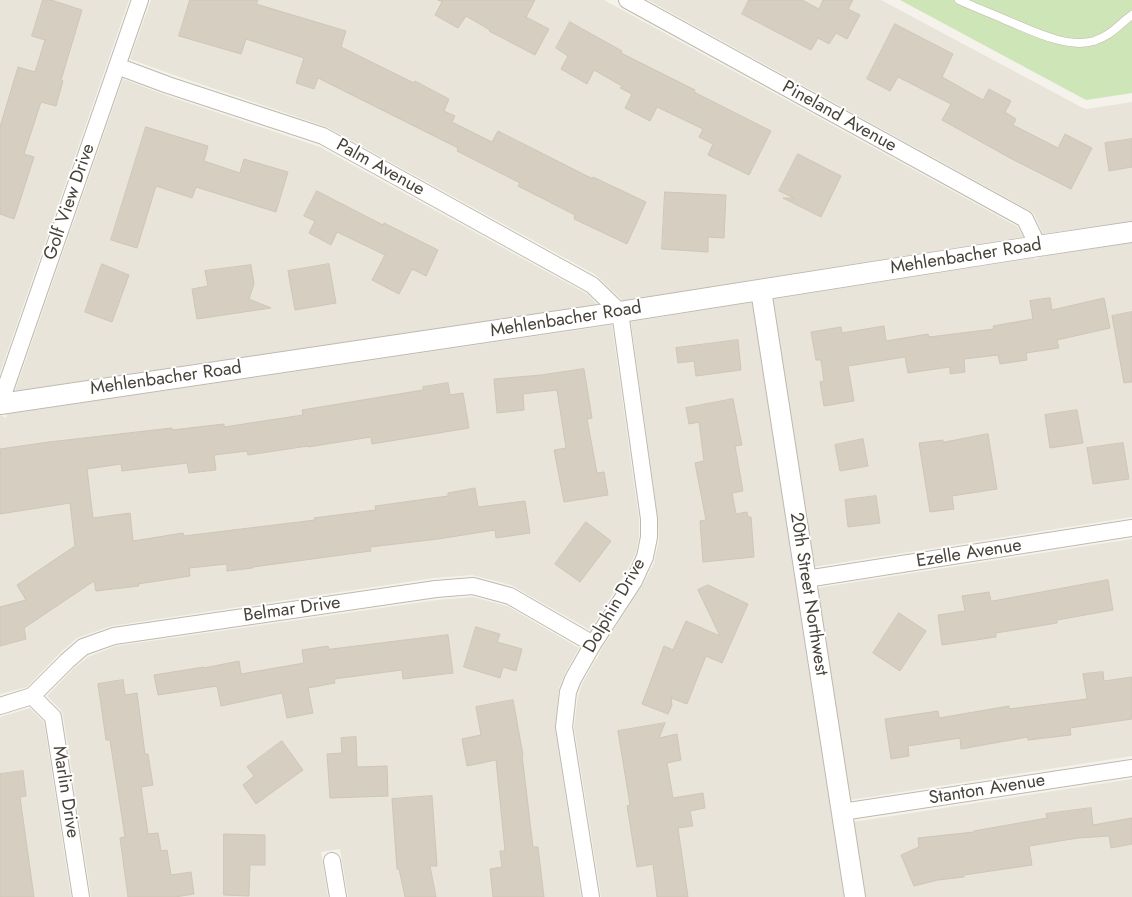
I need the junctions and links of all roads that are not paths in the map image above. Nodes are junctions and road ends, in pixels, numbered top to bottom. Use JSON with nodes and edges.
{"nodes":[{"id":1,"x":140,"y":0,"type":"edge"},
{"id":2,"x":627,"y":0,"type":"edge"},
{"id":3,"x":959,"y":0,"type":"edge"},
{"id":4,"x":1132,"y":15,"type":"edge"},
{"id":5,"x":118,"y":66,"type":"junction"},
{"id":6,"x":1132,"y":232,"type":"edge"},
{"id":7,"x":1038,"y":246,"type":"junction"},
{"id":8,"x":761,"y":290,"type":"junction"},
{"id":9,"x":620,"y":312,"type":"junction"},
{"id":10,"x":0,"y":404,"type":"edge"},
{"id":11,"x":1132,"y":528,"type":"edge"},
{"id":12,"x":806,"y":579,"type":"junction"},
{"id":13,"x":593,"y":644,"type":"junction"},
{"id":14,"x":32,"y":696,"type":"junction"},
{"id":15,"x":0,"y":706,"type":"edge"},
{"id":16,"x":1132,"y":768,"type":"edge"},
{"id":17,"x":842,"y":812,"type":"junction"},
{"id":18,"x":332,"y":861,"type":"dead end"},
{"id":19,"x":81,"y":897,"type":"edge"},
{"id":20,"x":338,"y":897,"type":"edge"},
{"id":21,"x":591,"y":897,"type":"edge"},
{"id":22,"x":855,"y":897,"type":"edge"}],
"edges":[{"from":1,"to":5,"type":"street","name":"Golf View Drive"},
{"from":2,"to":7,"type":"street","name":"Pineland Avenue"},
{"from":3,"to":4,"type":"lane"},
{"from":5,"to":9,"type":"street","name":"Palm Avenue"},
{"from":5,"to":10,"type":"street","name":"Golf View Drive"},
{"from":6,"to":7,"type":"street","name":"Mehlenbacher Road"},
{"from":7,"to":8,"type":"street","name":"Mehlenbacher Road"},
{"from":8,"to":9,"type":"street","name":"Mehlenbacher Road"},
{"from":8,"to":12,"type":"street","name":"20th Street Northwest"},
{"from":9,"to":10,"type":"street","name":"Mehlenbacher Road"},
{"from":9,"to":13,"type":"street","name":"Dolphin Drive"},
{"from":11,"to":12,"type":"street","name":"Ezelle Avenue"},
{"from":12,"to":17,"type":"street","name":"20th Street Northwest"},
{"from":13,"to":14,"type":"street","name":"Belmar Drive"},
{"from":13,"to":21,"type":"street","name":"Dolphin Drive"},
{"from":14,"to":15,"type":"street","name":"Belmar Drive"},
{"from":14,"to":19,"type":"street","name":"Marlin Drive"},
{"from":16,"to":17,"type":"street","name":"Stanton Avenue"},
{"from":17,"to":22,"type":"street","name":"20th Street Northwest"},
{"from":18,"to":20,"type":"street"}]}
